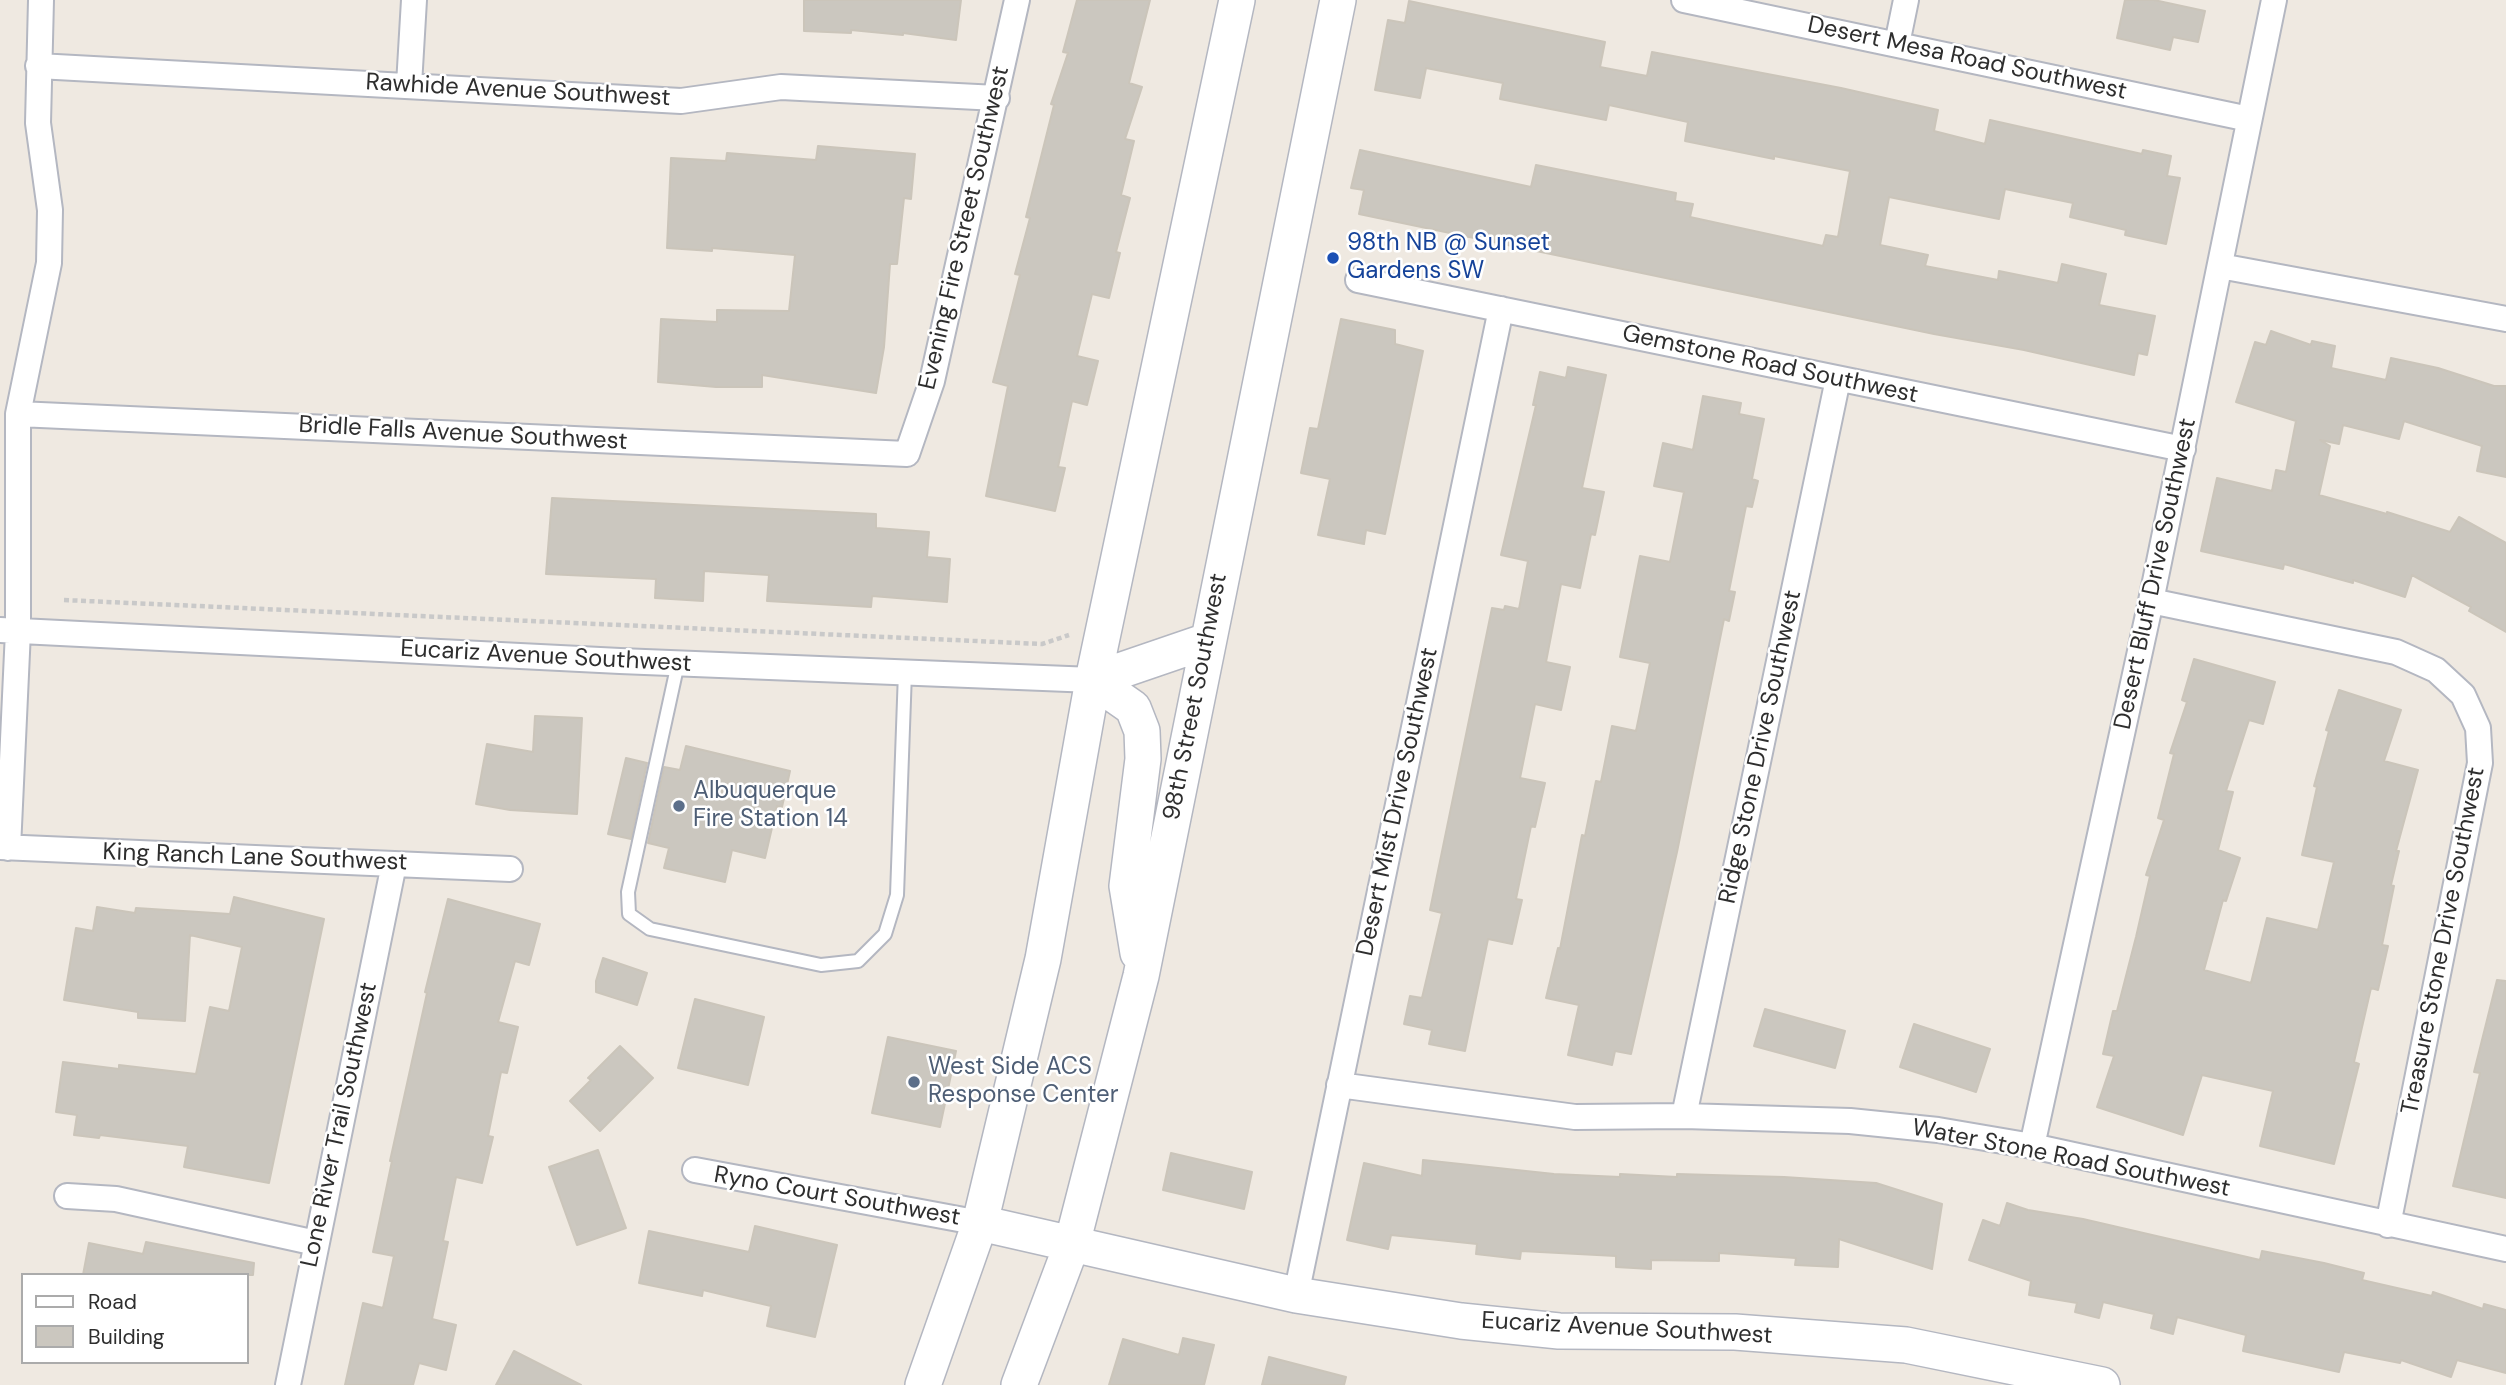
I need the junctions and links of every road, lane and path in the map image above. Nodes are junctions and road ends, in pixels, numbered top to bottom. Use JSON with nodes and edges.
{"nodes":[{"id":1,"x":41,"y":0,"type":"edge"},
{"id":2,"x":414,"y":0,"type":"edge"},
{"id":3,"x":1017,"y":0,"type":"edge"},
{"id":4,"x":1237,"y":0,"type":"edge"},
{"id":5,"x":1338,"y":0,"type":"edge"},
{"id":6,"x":1684,"y":0,"type":"edge"},
{"id":7,"x":1906,"y":0,"type":"edge"},
{"id":8,"x":2274,"y":0,"type":"edge"},
{"id":9,"x":1897,"y":44,"type":"junction"},
{"id":10,"x":38,"y":66,"type":"junction"},
{"id":11,"x":409,"y":85,"type":"junction"},
{"id":12,"x":997,"y":98,"type":"junction"},
{"id":13,"x":2249,"y":119,"type":"junction"},
{"id":14,"x":2220,"y":266,"type":"junction"},
{"id":15,"x":1358,"y":280,"type":"dead end"},
{"id":16,"x":1501,"y":309,"type":"junction"},
{"id":17,"x":2506,"y":319,"type":"edge"},
{"id":18,"x":1838,"y":379,"type":"junction"},
{"id":19,"x":18,"y":415,"type":"junction"},
{"id":20,"x":2183,"y":449,"type":"junction"},
{"id":21,"x":907,"y":454,"type":"joint"},
{"id":22,"x":64,"y":600,"type":"dead end"},
{"id":23,"x":2151,"y":601,"type":"junction"},
{"id":24,"x":1075,"y":623,"type":"dead end"},
{"id":25,"x":9,"y":630,"type":"edge"},
{"id":26,"x":1207,"y":641,"type":"junction"},
{"id":27,"x":678,"y":663,"type":"junction"},
{"id":28,"x":905,"y":672,"type":"junction"},
{"id":29,"x":1093,"y":680,"type":"junction"},
{"id":30,"x":4,"y":848,"type":"edge"},
{"id":31,"x":394,"y":864,"type":"junction"},
{"id":32,"x":510,"y":869,"type":"dead end"},
{"id":33,"x":1141,"y":976,"type":"junction"},
{"id":34,"x":1339,"y":1085,"type":"junction"},
{"id":35,"x":1684,"y":1116,"type":"junction"},
{"id":36,"x":2032,"y":1146,"type":"junction"},
{"id":37,"x":695,"y":1171,"type":"dead end"},
{"id":38,"x":67,"y":1196,"type":"dead end"},
{"id":39,"x":980,"y":1223,"type":"junction"},
{"id":40,"x":2388,"y":1224,"type":"junction"},
{"id":41,"x":316,"y":1243,"type":"junction"},
{"id":42,"x":1072,"y":1244,"type":"junction"},
{"id":43,"x":2506,"y":1249,"type":"edge"},
{"id":44,"x":1296,"y":1295,"type":"junction"},
{"id":45,"x":288,"y":1385,"type":"edge"},
{"id":46,"x":923,"y":1385,"type":"edge"},
{"id":47,"x":1019,"y":1385,"type":"edge"},
{"id":48,"x":2102,"y":1385,"type":"edge"}],
"edges":[{"from":1,"to":10,"type":"street"},
{"from":2,"to":11,"type":"street"},
{"from":3,"to":12,"type":"street","name":"Evening Fire Street Southwest"},
{"from":4,"to":29,"type":"main road"},
{"from":5,"to":26,"type":"main road","name":"98th Street Southwest"},
{"from":6,"to":9,"type":"street","name":"Desert Mesa Road Southwest"},
{"from":7,"to":9,"type":"street"},
{"from":8,"to":13,"type":"street","name":"Desert Bluff Drive Southwest"},
{"from":9,"to":13,"type":"street","name":"Desert Mesa Road Southwest"},
{"from":10,"to":11,"type":"street","name":"Rawhide Avenue Southwest"},
{"from":10,"to":19,"type":"street"},
{"from":11,"to":12,"type":"street","name":"Rawhide Avenue Southwest"},
{"from":12,"to":21,"type":"street","name":"Evening Fire Street Southwest"},
{"from":13,"to":14,"type":"street","name":"Desert Bluff Drive Southwest"},
{"from":14,"to":17,"type":"street"},
{"from":14,"to":20,"type":"street","name":"Desert Bluff Drive Southwest"},
{"from":15,"to":16,"type":"street","name":"Gemstone Road Southwest"},
{"from":16,"to":18,"type":"street","name":"Gemstone Road Southwest"},
{"from":16,"to":34,"type":"street","name":"Desert Mist Drive Southwest"},
{"from":18,"to":20,"type":"street","name":"Gemstone Road Southwest"},
{"from":18,"to":35,"type":"street","name":"Ridge Stone Drive Southwest"},
{"from":19,"to":21,"type":"street","name":"Bridle Falls Avenue Southwest"},
{"from":19,"to":25,"type":"street"},
{"from":20,"to":23,"type":"street","name":"Desert Bluff Drive Southwest"},
{"from":22,"to":24,"type":"path"},
{"from":23,"to":36,"type":"street","name":"Desert Bluff Drive Southwest"},
{"from":23,"to":40,"type":"street","name":"Treasure Stone Drive Southwest"},
{"from":25,"to":27,"type":"street","name":"Eucariz Avenue Southwest"},
{"from":25,"to":30,"type":"street"},
{"from":26,"to":29,"type":"main road"},
{"from":26,"to":33,"type":"main road","name":"98th Street Southwest"},
{"from":27,"to":28,"type":"street","name":"Eucariz Avenue Southwest"},
{"from":27,"to":28,"type":"lane"},
{"from":28,"to":29,"type":"street","name":"Eucariz Avenue Southwest"},
{"from":29,"to":33,"type":"main road"},
{"from":29,"to":39,"type":"main road"},
{"from":30,"to":31,"type":"street","name":"King Ranch Lane Southwest"},
{"from":31,"to":32,"type":"street","name":"King Ranch Lane Southwest"},
{"from":31,"to":41,"type":"street","name":"Lone River Trail Southwest"},
{"from":33,"to":42,"type":"main road","name":"98th Street Southwest"},
{"from":34,"to":35,"type":"street","name":"Water Stone Road Southwest"},
{"from":34,"to":44,"type":"street","name":"Desert Mist Drive Southwest"},
{"from":35,"to":36,"type":"street","name":"Water Stone Road Southwest"},
{"from":36,"to":40,"type":"street","name":"Water Stone Road Southwest"},
{"from":37,"to":39,"type":"street","name":"Ryno Court Southwest"},
{"from":38,"to":41,"type":"street"},
{"from":39,"to":42,"type":"main road","name":"Eucariz Avenue Southwest"},
{"from":39,"to":46,"type":"main road"},
{"from":40,"to":43,"type":"street","name":"Water Stone Road Southwest"},
{"from":41,"to":45,"type":"street","name":"Lone River Trail Southwest"},
{"from":42,"to":44,"type":"main road","name":"Eucariz Avenue Southwest"},
{"from":42,"to":47,"type":"main road","name":"98th Street Southwest"},
{"from":44,"to":48,"type":"main road","name":"Eucariz Avenue Southwest"}]}
